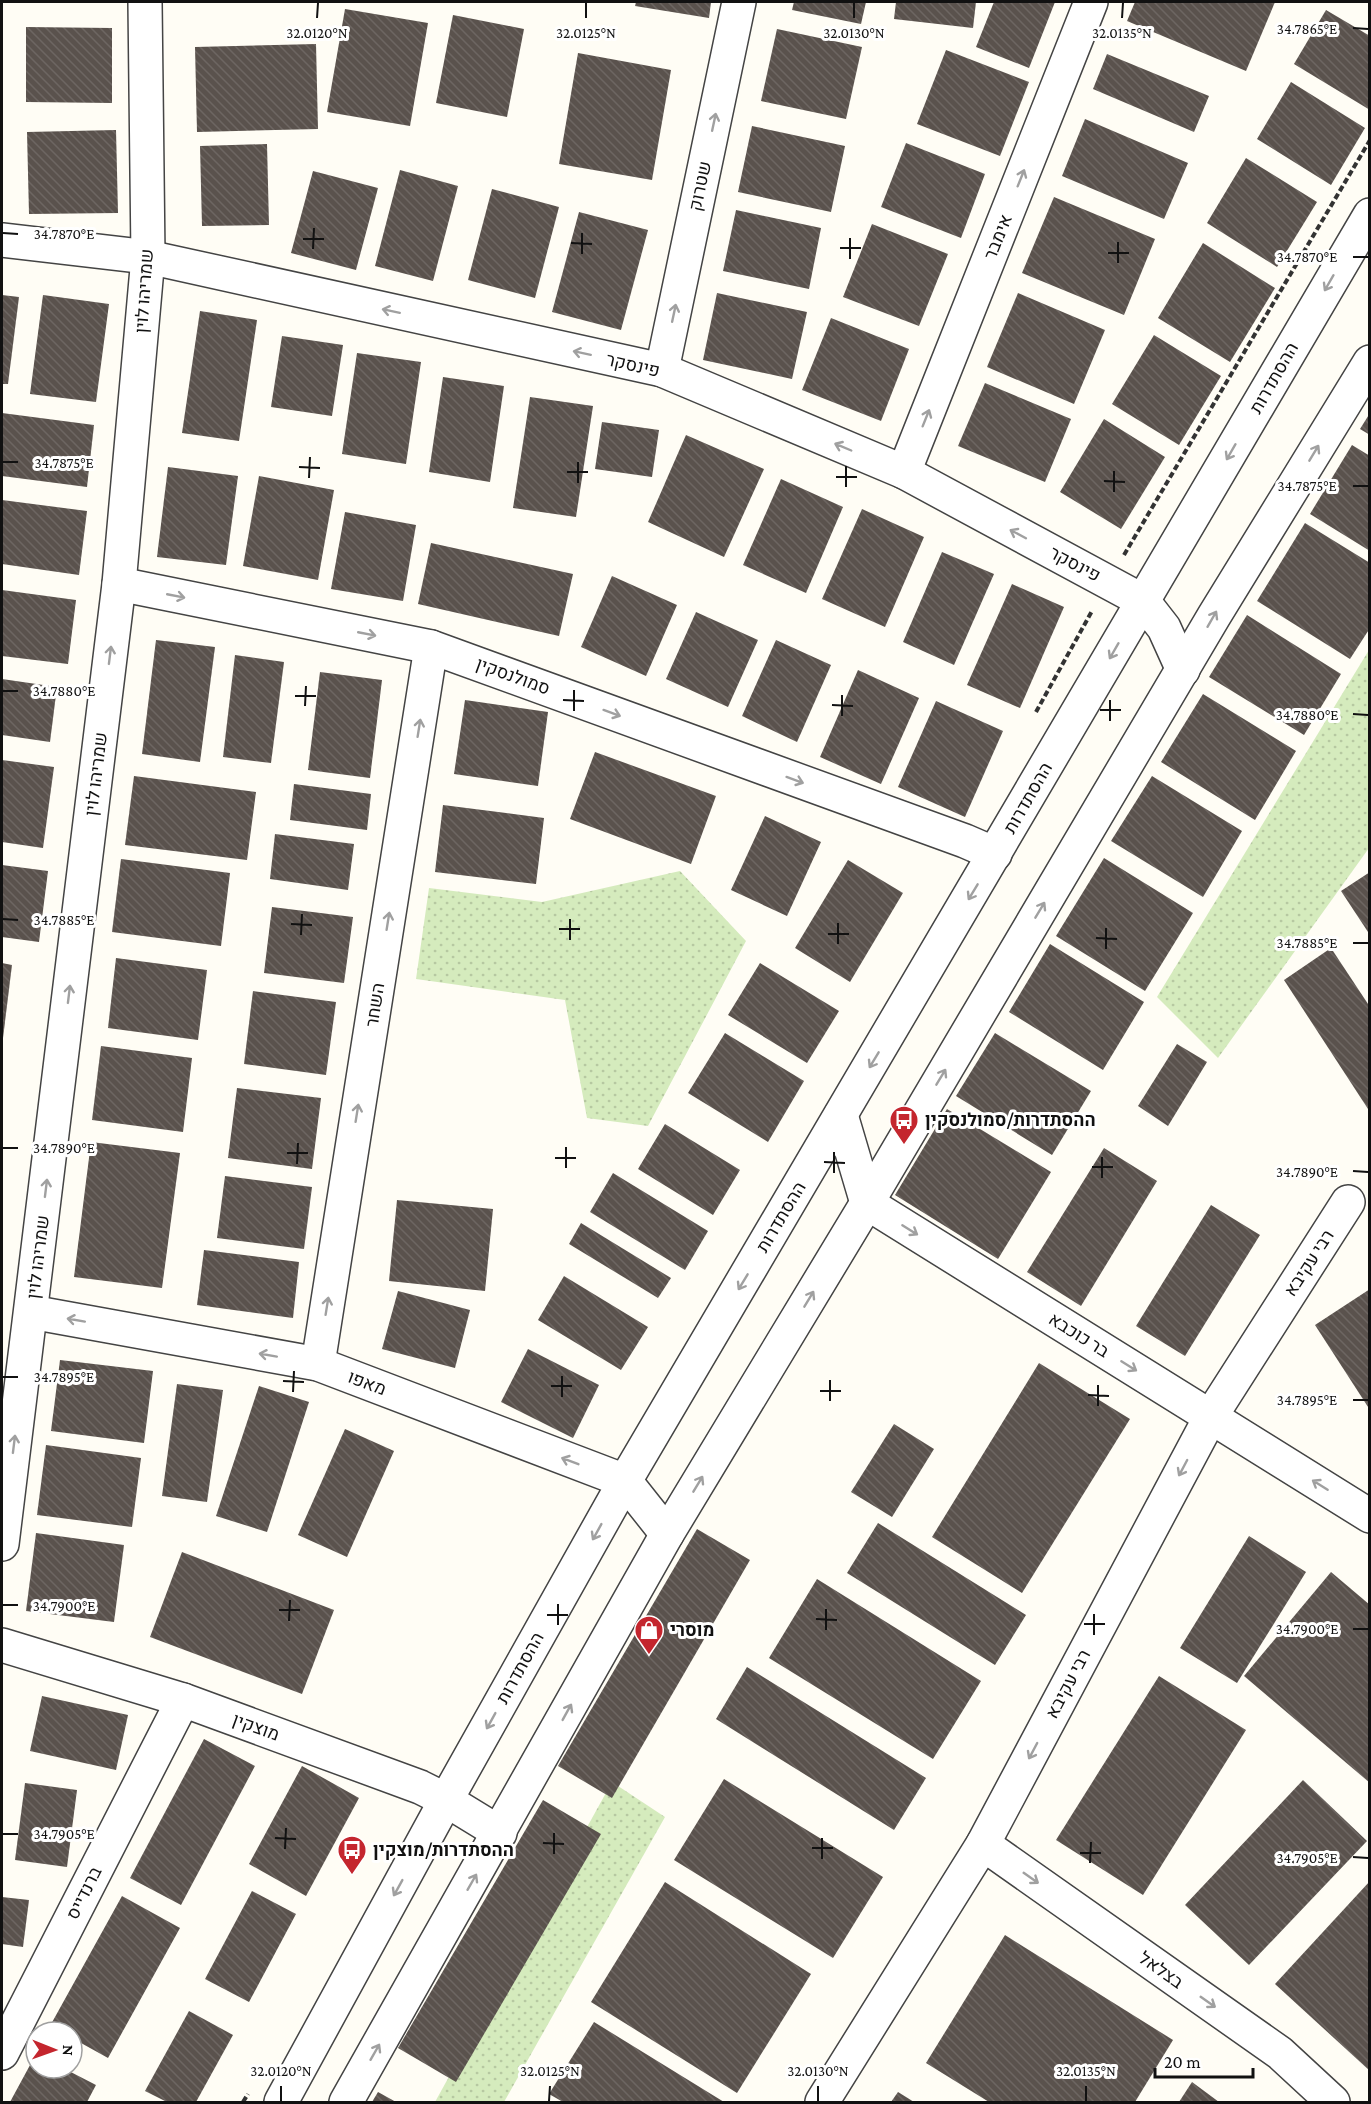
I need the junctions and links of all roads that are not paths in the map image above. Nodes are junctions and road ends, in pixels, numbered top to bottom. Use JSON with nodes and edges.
{"nodes":[{"id":1,"x":145,"y":2,"type":"edge"},
{"id":2,"x":739,"y":2,"type":"edge"},
{"id":3,"x":1091,"y":2,"type":"edge"},
{"id":4,"x":1370,"y":215,"type":"edge"},
{"id":5,"x":2,"y":240,"type":"edge"},
{"id":6,"x":148,"y":257,"type":"junction"},
{"id":7,"x":1370,"y":362,"type":"edge"},
{"id":8,"x":662,"y":370,"type":"junction"},
{"id":9,"x":904,"y":472,"type":"junction"},
{"id":10,"x":119,"y":584,"type":"junction"},
{"id":11,"x":1143,"y":601,"type":"junction"},
{"id":12,"x":432,"y":646,"type":"junction"},
{"id":13,"x":1183,"y":670,"type":"junction"},
{"id":14,"x":995,"y":854,"type":"junction"},
{"id":15,"x":841,"y":1115,"type":"junction"},
{"id":16,"x":867,"y":1203,"type":"junction"},
{"id":17,"x":1348,"y":1203,"type":"dead end"},
{"id":18,"x":31,"y":1312,"type":"junction"},
{"id":19,"x":318,"y":1364,"type":"junction"},
{"id":20,"x":1211,"y":1416,"type":"junction"},
{"id":21,"x":625,"y":1481,"type":"junction"},
{"id":22,"x":1370,"y":1516,"type":"edge"},
{"id":23,"x":667,"y":1534,"type":"junction"},
{"id":24,"x":2,"y":1544,"type":"edge"},
{"id":25,"x":2,"y":1645,"type":"edge"},
{"id":26,"x":183,"y":1700,"type":"junction"},
{"id":27,"x":446,"y":1800,"type":"junction"},
{"id":28,"x":500,"y":1833,"type":"junction"},
{"id":29,"x":983,"y":1844,"type":"junction"},
{"id":30,"x":2,"y":2053,"type":"edge"},
{"id":31,"x":281,"y":2103,"type":"edge"},
{"id":32,"x":346,"y":2103,"type":"edge"},
{"id":33,"x":822,"y":2103,"type":"edge"},
{"id":34,"x":1333,"y":2103,"type":"edge"}],
"edges":[{"from":1,"to":6,"type":"street","name":"שמריהו לוין"},
{"from":8,"to":2,"type":"street","name":"שטרוק","one_way":true},
{"from":9,"to":3,"type":"street","name":"אימבר","one_way":true},
{"from":4,"to":11,"type":"street","name":"ההסתדרות","one_way":true},
{"from":5,"to":6,"type":"street","name":"פינסקר"},
{"from":8,"to":6,"type":"street","name":"פינסקר","one_way":true},
{"from":6,"to":10,"type":"street","name":"שמריהו לוין"},
{"from":13,"to":7,"type":"street","one_way":true},
{"from":9,"to":8,"type":"street","name":"פינסקר","one_way":true},
{"from":11,"to":9,"type":"street","name":"פינסקר","one_way":true},
{"from":10,"to":12,"type":"street","name":"סמולנסקין","one_way":true},
{"from":18,"to":10,"type":"street","name":"שמריהו לוין","one_way":true},
{"from":11,"to":13,"type":"street","name":"פינסקר"},
{"from":11,"to":14,"type":"street","name":"ההסתדרות","one_way":true},
{"from":12,"to":14,"type":"street","name":"סמולנסקין","one_way":true},
{"from":19,"to":12,"type":"street","name":"השחר","one_way":true},
{"from":16,"to":13,"type":"street","one_way":true},
{"from":14,"to":15,"type":"street","name":"ההסתדרות","one_way":true},
{"from":15,"to":16,"type":"street"},
{"from":15,"to":21,"type":"street","name":"ההסתדרות","one_way":true},
{"from":16,"to":20,"type":"street","name":"בר כוכבא","one_way":true},
{"from":23,"to":16,"type":"street","one_way":true},
{"from":17,"to":20,"type":"street","name":"רבי עקיבא"},
{"from":19,"to":18,"type":"street","name":"מאפו","one_way":true},
{"from":24,"to":18,"type":"street","name":"שמריהו לוין","one_way":true},
{"from":21,"to":19,"type":"street","name":"מאפו","one_way":true},
{"from":22,"to":20,"type":"street","name":"בר כוכבא","one_way":true},
{"from":20,"to":29,"type":"street","name":"רבי עקיבא","one_way":true},
{"from":21,"to":23,"type":"street"},
{"from":21,"to":27,"type":"street","name":"ההסתדרות","one_way":true},
{"from":28,"to":23,"type":"street","one_way":true},
{"from":25,"to":26,"type":"street","name":"מוצקין"},
{"from":26,"to":27,"type":"street","name":"מוצקין"},
{"from":26,"to":30,"type":"street","name":"ברנדייס"},
{"from":27,"to":28,"type":"street","name":"מוצקין"},
{"from":27,"to":31,"type":"street","name":"ההסתדרות","one_way":true},
{"from":32,"to":28,"type":"street","one_way":true},
{"from":29,"to":33,"type":"street","name":"רבי עקיבא"},
{"from":29,"to":34,"type":"street","name":"בצלאל","one_way":true}]}
